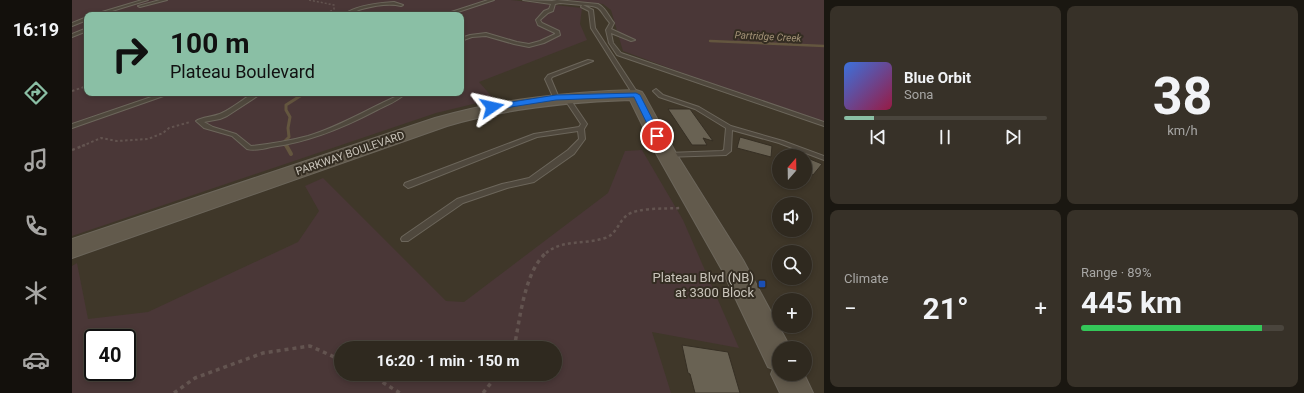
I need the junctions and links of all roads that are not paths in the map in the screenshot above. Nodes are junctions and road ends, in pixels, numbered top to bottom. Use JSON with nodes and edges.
{"nodes":[{"id":1,"x":146,"y":0,"type":"edge"},
{"id":2,"x":165,"y":0,"type":"edge"},
{"id":3,"x":492,"y":0,"type":"edge"},
{"id":4,"x":525,"y":0,"type":"edge"},
{"id":5,"x":140,"y":2,"type":"junction"},
{"id":6,"x":554,"y":3,"type":"junction"},
{"id":7,"x":401,"y":5,"type":"dead end"},
{"id":8,"x":122,"y":11,"type":"junction"},
{"id":9,"x":105,"y":12,"type":"edge"},
{"id":10,"x":118,"y":12,"type":"edge"},
{"id":11,"x":351,"y":12,"type":"edge"},
{"id":12,"x":454,"y":12,"type":"edge"},
{"id":13,"x":84,"y":19,"type":"edge"},
{"id":14,"x":72,"y":25,"type":"edge"},
{"id":15,"x":84,"y":30,"type":"edge"},
{"id":16,"x":608,"y":30,"type":"junction"},
{"id":17,"x":72,"y":36,"type":"edge"},
{"id":18,"x":464,"y":39,"type":"edge"},
{"id":19,"x":633,"y":40,"type":"dead end"},
{"id":20,"x":590,"y":60,"type":"dead end"},
{"id":21,"x":646,"y":93,"type":"junction"},
{"id":22,"x":160,"y":96,"type":"edge"},
{"id":23,"x":252,"y":96,"type":"edge"},
{"id":24,"x":400,"y":96,"type":"edge"},
{"id":25,"x":561,"y":97,"type":"junction"},
{"id":26,"x":824,"y":124,"type":"edge"},
{"id":27,"x":72,"y":126,"type":"edge"},
{"id":28,"x":729,"y":127,"type":"junction"},
{"id":29,"x":581,"y":129,"type":"junction"},
{"id":30,"x":667,"y":155,"type":"junction"},
{"id":31,"x":824,"y":158,"type":"edge"},
{"id":32,"x":408,"y":185,"type":"dead end"},
{"id":33,"x":405,"y":239,"type":"dead end"},
{"id":34,"x":72,"y":249,"type":"edge"},
{"id":35,"x":772,"y":343,"type":"edge"},
{"id":36,"x":791,"y":381,"type":"edge"},
{"id":37,"x":797,"y":393,"type":"edge"}],
"edges":[{"from":1,"to":5,"type":"lane"},
{"from":2,"to":8,"type":"lane"},
{"from":3,"to":12,"type":"lane"},
{"from":4,"to":6,"type":"lane"},
{"from":5,"to":8,"type":"lane"},
{"from":5,"to":9,"type":"lane"},
{"from":6,"to":16,"type":"lane"},
{"from":6,"to":18,"type":"lane"},
{"from":6,"to":21,"type":"lane"},
{"from":7,"to":11,"type":"lane"},
{"from":8,"to":10,"type":"lane"},
{"from":13,"to":14,"type":"lane"},
{"from":15,"to":17,"type":"lane"},
{"from":16,"to":19,"type":"lane"},
{"from":16,"to":26,"type":"lane"},
{"from":20,"to":25,"type":"lane"},
{"from":21,"to":25,"type":"street","name":"PARKWAY BOULEVARD"},
{"from":21,"to":28,"type":"lane"},
{"from":21,"to":30,"type":"street"},
{"from":22,"to":27,"type":"lane"},
{"from":23,"to":24,"type":"lane"},
{"from":25,"to":29,"type":"lane"},
{"from":25,"to":34,"type":"street","name":"PARKWAY BOULEVARD"},
{"from":28,"to":30,"type":"lane"},
{"from":28,"to":31,"type":"lane"},
{"from":29,"to":32,"type":"lane"},
{"from":29,"to":33,"type":"lane"},
{"from":30,"to":35,"type":"street"},
{"from":36,"to":37,"type":"street"}]}
